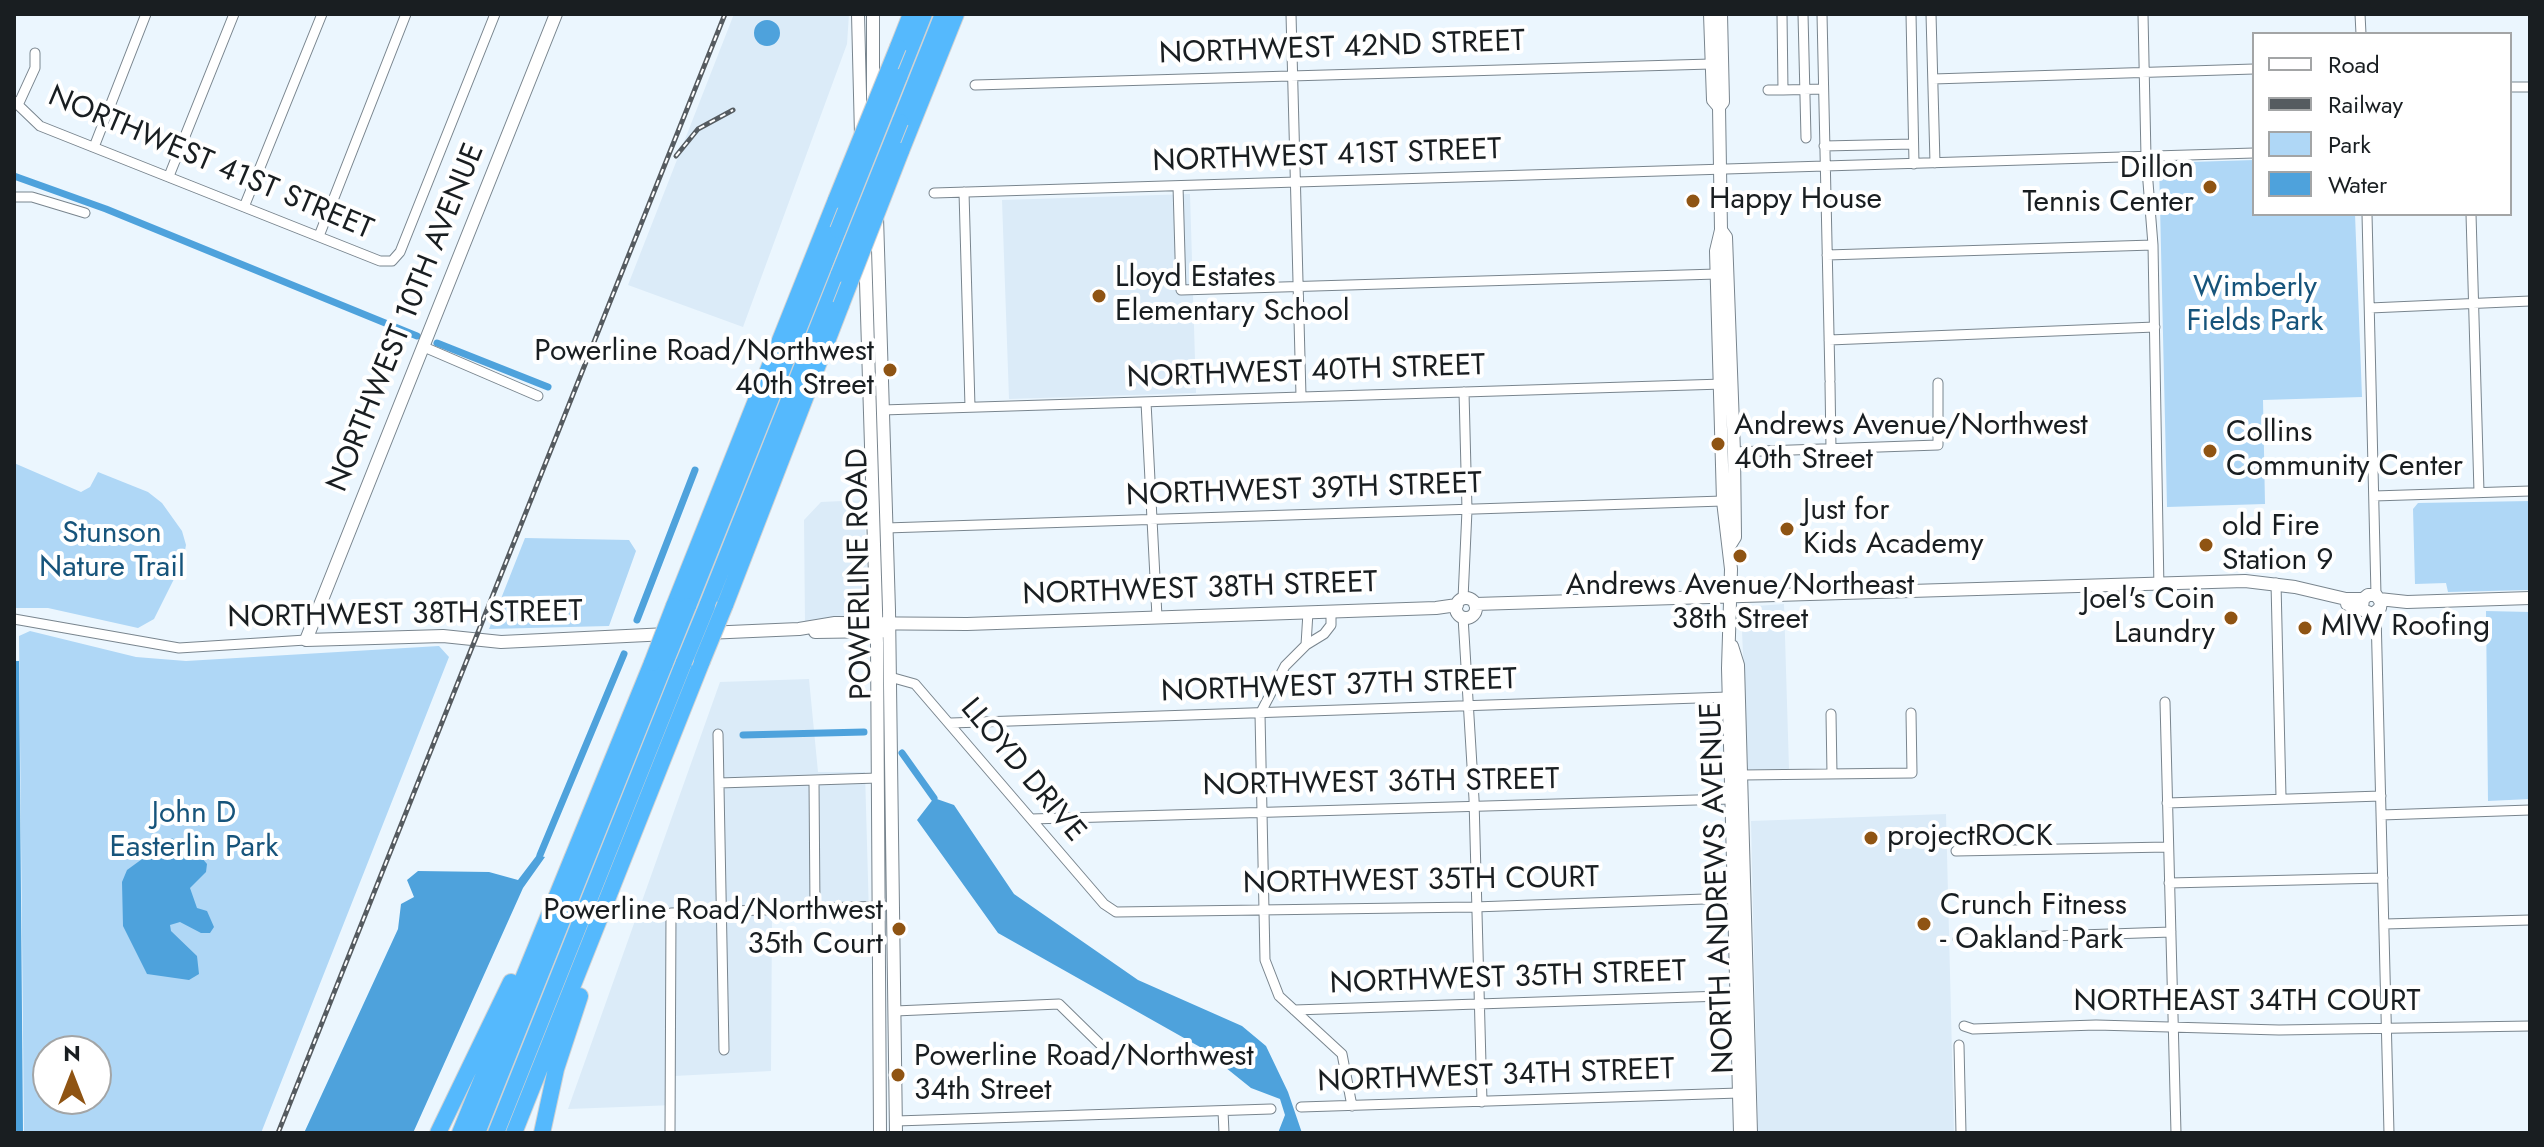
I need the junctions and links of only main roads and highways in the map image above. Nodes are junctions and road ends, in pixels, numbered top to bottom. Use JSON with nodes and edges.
{"nodes":[{"id":1,"x":556,"y":14,"type":"edge"},
{"id":2,"x":858,"y":14,"type":"edge"},
{"id":3,"x":873,"y":14,"type":"edge"},
{"id":4,"x":911,"y":14,"type":"edge"},
{"id":5,"x":924,"y":14,"type":"edge"},
{"id":6,"x":943,"y":14,"type":"edge"},
{"id":7,"x":956,"y":14,"type":"edge"},
{"id":8,"x":1710,"y":14,"type":"edge"},
{"id":9,"x":1721,"y":14,"type":"edge"},
{"id":10,"x":858,"y":36,"type":"junction"},
{"id":11,"x":873,"y":76,"type":"junction"},
{"id":12,"x":1719,"y":107,"type":"junction"},
{"id":13,"x":1721,"y":230,"type":"junction"},
{"id":14,"x":869,"y":380,"type":"junction"},
{"id":15,"x":1726,"y":384,"type":"junction"},
{"id":16,"x":882,"y":410,"type":"junction"},
{"id":17,"x":871,"y":425,"type":"junction"},
{"id":18,"x":884,"y":449,"type":"junction"},
{"id":19,"x":1730,"y":545,"type":"junction"},
{"id":20,"x":1730,"y":598,"type":"junction"},
{"id":21,"x":2530,"y":598,"type":"edge"},
{"id":22,"x":681,"y":606,"type":"junction"},
{"id":23,"x":883,"y":627,"type":"junction"},
{"id":24,"x":306,"y":640,"type":"joint"},
{"id":25,"x":1731,"y":643,"type":"junction"},
{"id":26,"x":658,"y":663,"type":"junction"},
{"id":27,"x":1730,"y":761,"type":"junction"},
{"id":28,"x":1742,"y":775,"type":"junction"},
{"id":29,"x":1731,"y":799,"type":"junction"},
{"id":30,"x":1743,"y":809,"type":"junction"},
{"id":31,"x":619,"y":870,"type":"junction"},
{"id":32,"x":593,"y":888,"type":"junction"},
{"id":33,"x":545,"y":921,"type":"junction"},
{"id":34,"x":1742,"y":995,"type":"junction"},
{"id":35,"x":566,"y":1002,"type":"junction"},
{"id":36,"x":497,"y":1084,"type":"junction"},
{"id":37,"x":880,"y":1093,"type":"junction"},
{"id":38,"x":880,"y":1128,"type":"edge"},
{"id":39,"x":894,"y":1129,"type":"edge"},
{"id":40,"x":438,"y":1133,"type":"edge"},
{"id":41,"x":460,"y":1133,"type":"edge"},
{"id":42,"x":468,"y":1133,"type":"edge"},
{"id":43,"x":477,"y":1133,"type":"edge"},
{"id":44,"x":496,"y":1133,"type":"edge"},
{"id":45,"x":514,"y":1133,"type":"edge"},
{"id":46,"x":542,"y":1133,"type":"edge"},
{"id":47,"x":1740,"y":1133,"type":"edge"},
{"id":48,"x":1751,"y":1133,"type":"edge"}],
"edges":[{"from":1,"to":24,"type":"main road","name":"NORTHWEST 10TH AVENUE"},
{"from":2,"to":10,"type":"main road","name":"POWERLINE ROAD"},
{"from":3,"to":11,"type":"main road","name":"POWERLINE ROAD"},
{"from":4,"to":22,"type":"highway","bridge":true},
{"from":5,"to":22,"type":"highway","bridge":true},
{"from":6,"to":32,"type":"highway","bridge":true},
{"from":7,"to":31,"type":"highway","bridge":true},
{"from":8,"to":12,"type":"main road","name":"NORTH ANDREWS AVENUE"},
{"from":9,"to":12,"type":"main road","name":"NORTH ANDREWS AVENUE"},
{"from":10,"to":11,"type":"main road"},
{"from":10,"to":14,"type":"main road","name":"POWERLINE ROAD"},
{"from":11,"to":16,"type":"main road","name":"POWERLINE ROAD"},
{"from":12,"to":13,"type":"main road","name":"NORTH ANDREWS AVENUE"},
{"from":13,"to":15,"type":"main road","name":"NORTH ANDREWS AVENUE"},
{"from":13,"to":15,"type":"main road","name":"NORTH ANDREWS AVENUE"},
{"from":14,"to":16,"type":"main road"},
{"from":14,"to":17,"type":"main road","name":"POWERLINE ROAD"},
{"from":15,"to":19,"type":"main road","name":"NORTH ANDREWS AVENUE"},
{"from":15,"to":19,"type":"main road","name":"NORTH ANDREWS AVENUE"},
{"from":16,"to":18,"type":"main road","name":"POWERLINE ROAD"},
{"from":17,"to":18,"type":"main road"},
{"from":17,"to":23,"type":"main road","name":"POWERLINE ROAD"},
{"from":18,"to":23,"type":"main road","name":"POWERLINE ROAD"},
{"from":19,"to":20,"type":"main road","name":"NORTH ANDREWS AVENUE"},
{"from":20,"to":21,"type":"main road","name":"NORTHWEST 38TH STREET"},
{"from":20,"to":23,"type":"main road","name":"NORTHWEST 38TH STREET"},
{"from":20,"to":25,"type":"main road","name":"NORTH ANDREWS AVENUE"},
{"from":22,"to":26,"type":"highway","bridge":true},
{"from":23,"to":24,"type":"main road","name":"NORTHWEST 38TH STREET"},
{"from":23,"to":37,"type":"main road","name":"POWERLINE ROAD"},
{"from":23,"to":39,"type":"main road","name":"POWERLINE ROAD"},
{"from":25,"to":27,"type":"main road","name":"NORTH ANDREWS AVENUE"},
{"from":25,"to":28,"type":"main road","name":"NORTH ANDREWS AVENUE"},
{"from":26,"to":33,"type":"highway"},
{"from":26,"to":36,"type":"highway"},
{"from":27,"to":28,"type":"main road"},
{"from":27,"to":29,"type":"main road","name":"NORTH ANDREWS AVENUE"},
{"from":28,"to":30,"type":"main road","name":"NORTH ANDREWS AVENUE"},
{"from":29,"to":30,"type":"main road"},
{"from":29,"to":34,"type":"main road","name":"NORTH ANDREWS AVENUE"},
{"from":30,"to":34,"type":"main road","name":"NORTH ANDREWS AVENUE"},
{"from":31,"to":35,"type":"highway"},
{"from":31,"to":46,"type":"highway"},
{"from":32,"to":35,"type":"highway"},
{"from":32,"to":44,"type":"highway"},
{"from":33,"to":40,"type":"highway"},
{"from":33,"to":41,"type":"highway"},
{"from":34,"to":47,"type":"main road","name":"NORTH ANDREWS AVENUE"},
{"from":34,"to":48,"type":"main road","name":"NORTH ANDREWS AVENUE"},
{"from":35,"to":45,"type":"highway"},
{"from":36,"to":42,"type":"highway"},
{"from":36,"to":43,"type":"highway"},
{"from":37,"to":38,"type":"main road","name":"POWERLINE ROAD"},
{"from":37,"to":39,"type":"main road"},
{"from":38,"to":39,"type":"main road"}]}
